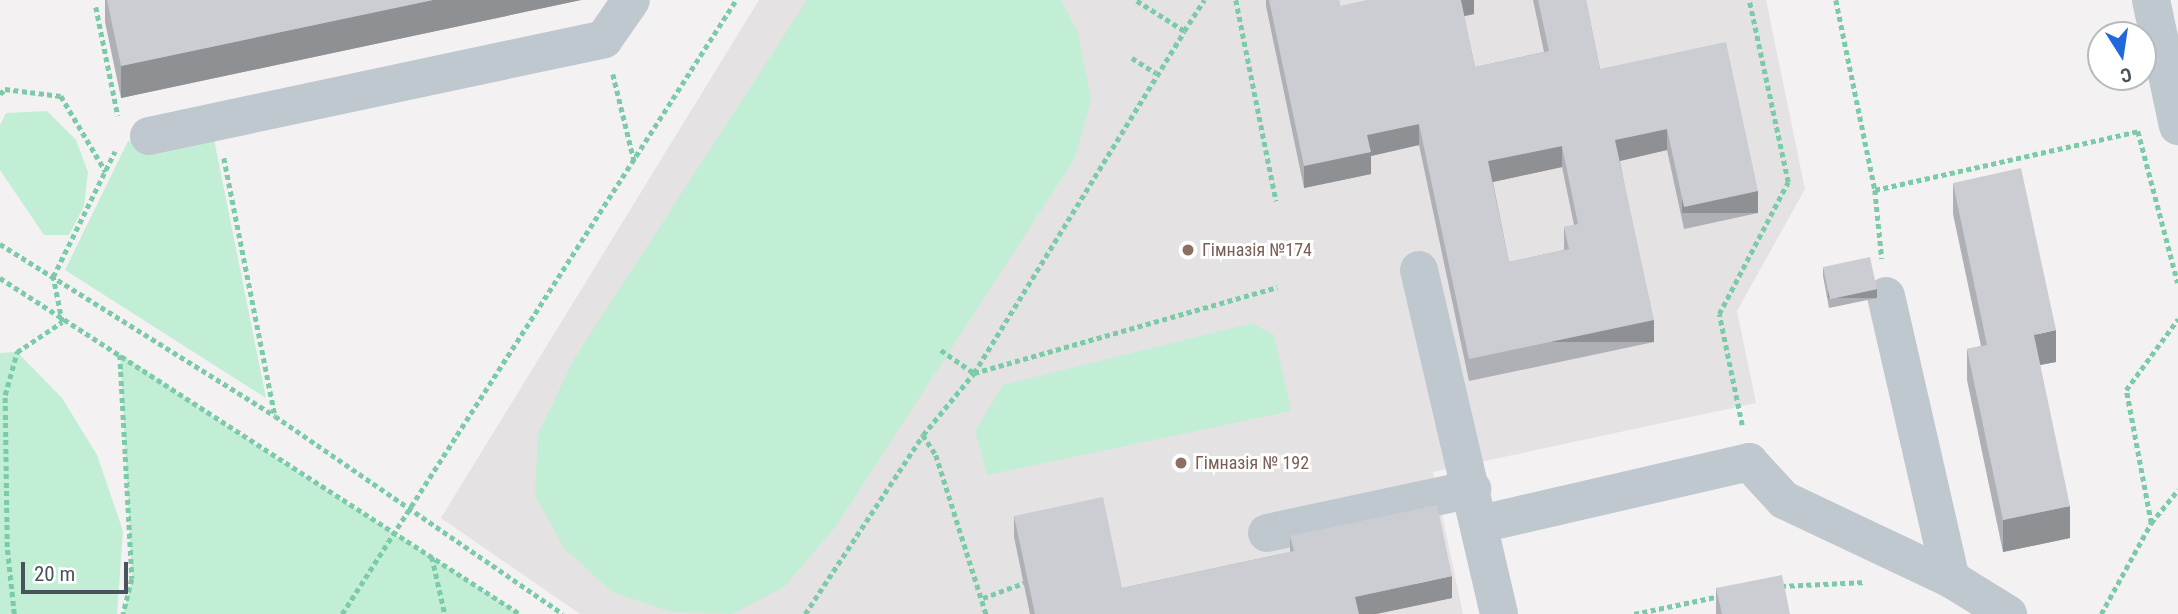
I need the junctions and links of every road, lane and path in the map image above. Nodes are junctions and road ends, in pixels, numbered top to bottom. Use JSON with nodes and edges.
{"nodes":[{"id":1,"x":631,"y":0,"type":"edge"},
{"id":2,"x":736,"y":0,"type":"edge"},
{"id":3,"x":1135,"y":0,"type":"edge"},
{"id":4,"x":1204,"y":0,"type":"edge"},
{"id":5,"x":1236,"y":0,"type":"edge"},
{"id":6,"x":1749,"y":0,"type":"edge"},
{"id":7,"x":1836,"y":0,"type":"edge"},
{"id":8,"x":2151,"y":0,"type":"edge"},
{"id":9,"x":96,"y":7,"type":"dead end"},
{"id":10,"x":1184,"y":31,"type":"junction"},
{"id":11,"x":604,"y":39,"type":"junction"},
{"id":12,"x":1132,"y":58,"type":"dead end"},
{"id":13,"x":1156,"y":73,"type":"junction"},
{"id":14,"x":0,"y":94,"type":"edge"},
{"id":15,"x":217,"y":122,"type":"junction"},
{"id":16,"x":2178,"y":126,"type":"edge"},
{"id":17,"x":128,"y":135,"type":"junction"},
{"id":18,"x":634,"y":160,"type":"junction"},
{"id":19,"x":106,"y":172,"type":"junction"},
{"id":20,"x":1875,"y":190,"type":"junction"},
{"id":21,"x":1276,"y":201,"type":"dead end"},
{"id":22,"x":0,"y":244,"type":"edge"},
{"id":23,"x":1419,"y":270,"type":"dead end"},
{"id":24,"x":53,"y":277,"type":"junction"},
{"id":25,"x":0,"y":278,"type":"edge"},
{"id":26,"x":2178,"y":283,"type":"edge"},
{"id":27,"x":1277,"y":287,"type":"dead end"},
{"id":28,"x":1886,"y":296,"type":"joint"},
{"id":29,"x":1720,"y":314,"type":"dead end"},
{"id":30,"x":2178,"y":319,"type":"edge"},
{"id":31,"x":62,"y":322,"type":"junction"},
{"id":32,"x":941,"y":350,"type":"dead end"},
{"id":33,"x":120,"y":354,"type":"junction"},
{"id":34,"x":974,"y":373,"type":"junction"},
{"id":35,"x":275,"y":416,"type":"junction"},
{"id":36,"x":923,"y":435,"type":"junction"},
{"id":37,"x":1472,"y":489,"type":"junction"},
{"id":38,"x":2178,"y":490,"type":"edge"},
{"id":39,"x":412,"y":507,"type":"junction"},
{"id":40,"x":1498,"y":520,"type":"dead end"},
{"id":41,"x":2151,"y":523,"type":"junction"},
{"id":42,"x":392,"y":530,"type":"junction"},
{"id":43,"x":1267,"y":533,"type":"dead end"},
{"id":44,"x":0,"y":547,"type":"edge"},
{"id":45,"x":7,"y":547,"type":"junction"},
{"id":46,"x":432,"y":556,"type":"junction"},
{"id":47,"x":1951,"y":579,"type":"junction"},
{"id":48,"x":1870,"y":582,"type":"dead end"},
{"id":49,"x":1024,"y":583,"type":"edge"},
{"id":50,"x":1775,"y":586,"type":"edge"},
{"id":51,"x":1723,"y":595,"type":"edge"},
{"id":52,"x":983,"y":598,"type":"junction"},
{"id":53,"x":14,"y":614,"type":"edge"},
{"id":54,"x":123,"y":614,"type":"edge"},
{"id":55,"x":342,"y":614,"type":"edge"},
{"id":56,"x":445,"y":614,"type":"edge"},
{"id":57,"x":520,"y":614,"type":"edge"},
{"id":58,"x":564,"y":614,"type":"edge"},
{"id":59,"x":805,"y":614,"type":"edge"},
{"id":60,"x":986,"y":614,"type":"edge"},
{"id":61,"x":1499,"y":614,"type":"edge"},
{"id":62,"x":1634,"y":614,"type":"edge"},
{"id":63,"x":2008,"y":614,"type":"edge"},
{"id":64,"x":2101,"y":614,"type":"edge"}],
"edges":[{"from":1,"to":11,"type":"lane"},
{"from":2,"to":18,"type":"path"},
{"from":3,"to":10,"type":"path"},
{"from":4,"to":10,"type":"path"},
{"from":5,"to":21,"type":"path"},
{"from":6,"to":29,"type":"path"},
{"from":7,"to":20,"type":"path"},
{"from":8,"to":16,"type":"lane"},
{"from":9,"to":17,"type":"path"},
{"from":10,"to":13,"type":"path"},
{"from":11,"to":15,"type":"lane"},
{"from":11,"to":18,"type":"path"},
{"from":12,"to":13,"type":"path"},
{"from":13,"to":34,"type":"path"},
{"from":14,"to":19,"type":"path"},
{"from":15,"to":17,"type":"lane"},
{"from":15,"to":35,"type":"path"},
{"from":17,"to":19,"type":"path"},
{"from":18,"to":39,"type":"path"},
{"from":19,"to":24,"type":"path"},
{"from":20,"to":26,"type":"path"},
{"from":20,"to":28,"type":"path"},
{"from":22,"to":24,"type":"path"},
{"from":23,"to":37,"type":"lane"},
{"from":24,"to":31,"type":"path"},
{"from":24,"to":35,"type":"path"},
{"from":25,"to":31,"type":"path"},
{"from":27,"to":34,"type":"path"},
{"from":28,"to":47,"type":"lane"},
{"from":30,"to":41,"type":"path"},
{"from":31,"to":33,"type":"path"},
{"from":31,"to":45,"type":"path"},
{"from":32,"to":34,"type":"path"},
{"from":33,"to":42,"type":"path"},
{"from":33,"to":54,"type":"path"},
{"from":34,"to":36,"type":"path"},
{"from":35,"to":39,"type":"path"},
{"from":36,"to":52,"type":"path"},
{"from":36,"to":59,"type":"path"},
{"from":37,"to":43,"type":"lane"},
{"from":37,"to":61,"type":"lane"},
{"from":38,"to":41,"type":"path"},
{"from":39,"to":42,"type":"path"},
{"from":39,"to":58,"type":"path"},
{"from":40,"to":47,"type":"lane"},
{"from":41,"to":64,"type":"path"},
{"from":42,"to":46,"type":"path"},
{"from":42,"to":55,"type":"path"},
{"from":44,"to":45,"type":"path"},
{"from":45,"to":53,"type":"path"},
{"from":46,"to":56,"type":"path"},
{"from":46,"to":57,"type":"path"},
{"from":47,"to":63,"type":"lane"},
{"from":48,"to":50,"type":"path"},
{"from":49,"to":52,"type":"path"},
{"from":51,"to":62,"type":"path"},
{"from":52,"to":60,"type":"path"}]}
